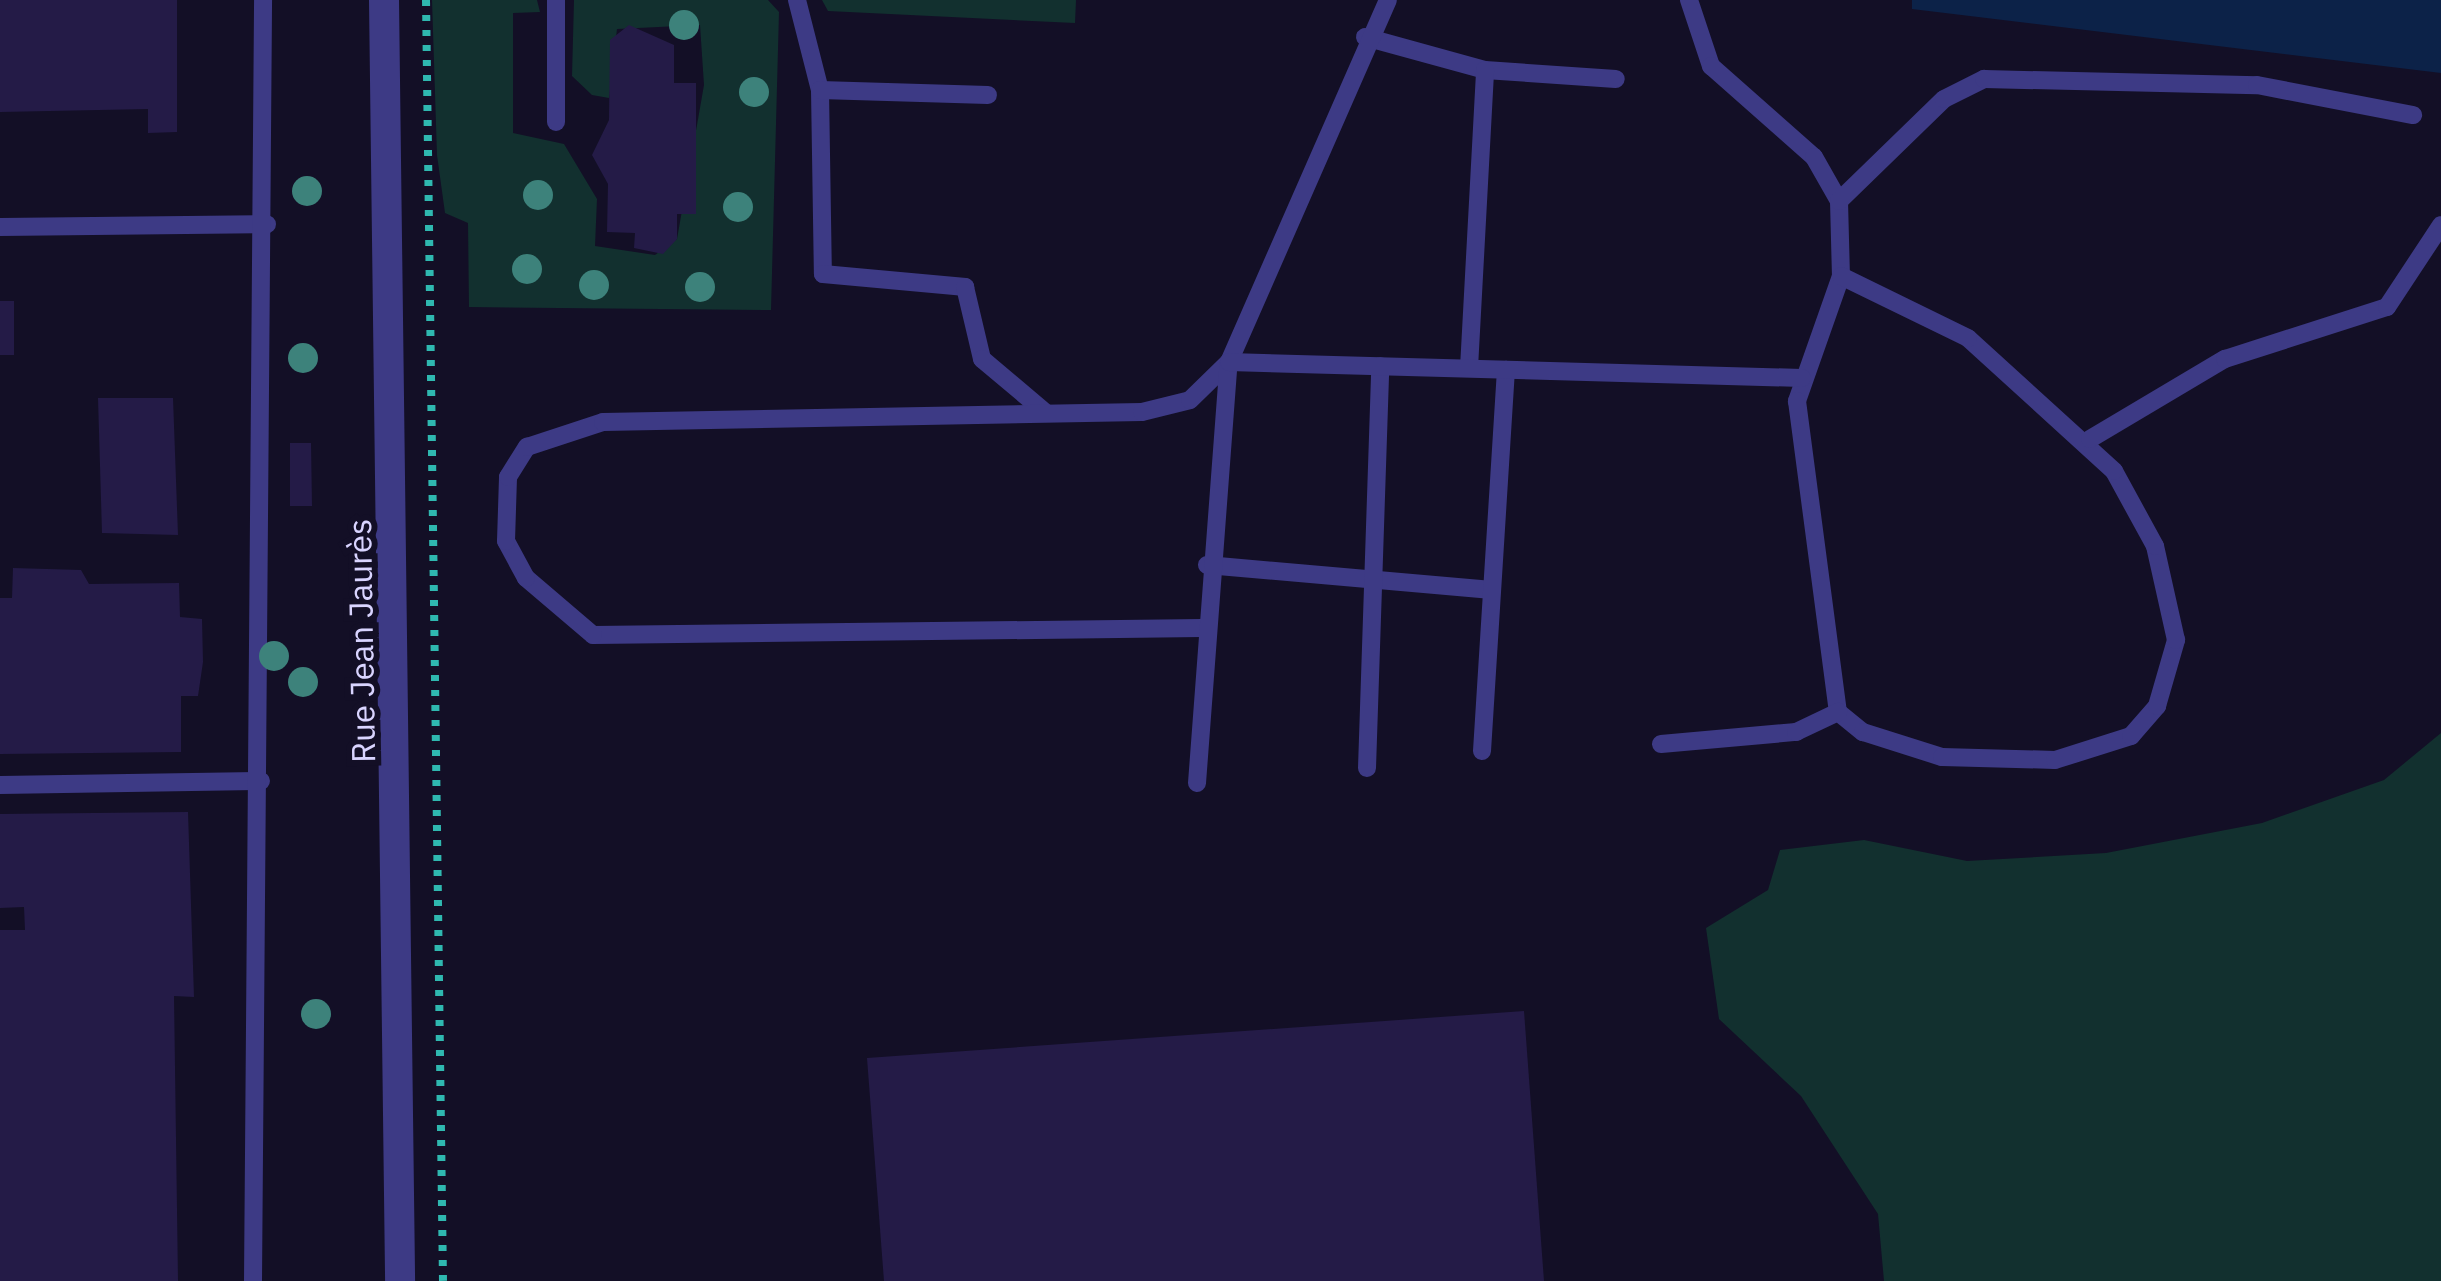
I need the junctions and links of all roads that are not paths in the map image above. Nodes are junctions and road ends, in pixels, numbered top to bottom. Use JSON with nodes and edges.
{"nodes":[{"id":1,"x":263,"y":0,"type":"edge"},
{"id":2,"x":384,"y":0,"type":"edge"},
{"id":3,"x":556,"y":0,"type":"edge"},
{"id":4,"x":797,"y":0,"type":"edge"},
{"id":5,"x":1388,"y":0,"type":"edge"},
{"id":6,"x":1689,"y":0,"type":"edge"},
{"id":7,"x":1365,"y":37,"type":"junction"},
{"id":8,"x":1485,"y":70,"type":"junction"},
{"id":9,"x":1616,"y":79,"type":"dead end"},
{"id":10,"x":820,"y":90,"type":"junction"},
{"id":11,"x":988,"y":95,"type":"dead end"},
{"id":12,"x":2413,"y":115,"type":"dead end"},
{"id":13,"x":556,"y":122,"type":"dead end"},
{"id":14,"x":1838,"y":201,"type":"junction"},
{"id":15,"x":267,"y":224,"type":"junction"},
{"id":16,"x":2441,"y":224,"type":"edge"},
{"id":17,"x":0,"y":227,"type":"edge"},
{"id":18,"x":1841,"y":276,"type":"junction"},
{"id":19,"x":1229,"y":362,"type":"junction"},
{"id":20,"x":1380,"y":366,"type":"junction"},
{"id":21,"x":1469,"y":368,"type":"junction"},
{"id":22,"x":1506,"y":370,"type":"junction"},
{"id":23,"x":1802,"y":378,"type":"junction"},
{"id":24,"x":1046,"y":412,"type":"junction"},
{"id":25,"x":2090,"y":439,"type":"junction"},
{"id":26,"x":1207,"y":565,"type":"junction"},
{"id":27,"x":1373,"y":576,"type":"junction"},
{"id":28,"x":1492,"y":590,"type":"junction"},
{"id":29,"x":1202,"y":628,"type":"junction"},
{"id":30,"x":1838,"y":712,"type":"junction"},
{"id":31,"x":1661,"y":744,"type":"dead end"},
{"id":32,"x":1482,"y":751,"type":"dead end"},
{"id":33,"x":1367,"y":768,"type":"dead end"},
{"id":34,"x":261,"y":781,"type":"junction"},
{"id":35,"x":1197,"y":783,"type":"dead end"},
{"id":36,"x":0,"y":785,"type":"edge"},
{"id":37,"x":253,"y":1281,"type":"edge"},
{"id":38,"x":400,"y":1281,"type":"edge"}],
"edges":[{"from":1,"to":15,"type":"lane"},
{"from":2,"to":38,"type":"street","name":"Rue Jean Jaurès"},
{"from":3,"to":13,"type":"lane"},
{"from":4,"to":10,"type":"lane"},
{"from":5,"to":7,"type":"lane"},
{"from":6,"to":14,"type":"lane"},
{"from":7,"to":8,"type":"lane"},
{"from":7,"to":19,"type":"lane"},
{"from":8,"to":9,"type":"lane"},
{"from":8,"to":21,"type":"lane"},
{"from":10,"to":11,"type":"lane"},
{"from":10,"to":24,"type":"lane"},
{"from":12,"to":14,"type":"lane"},
{"from":14,"to":18,"type":"lane"},
{"from":15,"to":17,"type":"lane"},
{"from":15,"to":34,"type":"lane"},
{"from":16,"to":25,"type":"lane"},
{"from":18,"to":23,"type":"lane"},
{"from":18,"to":25,"type":"lane"},
{"from":19,"to":20,"type":"lane"},
{"from":19,"to":24,"type":"lane"},
{"from":19,"to":26,"type":"lane"},
{"from":20,"to":21,"type":"lane"},
{"from":20,"to":27,"type":"lane"},
{"from":21,"to":22,"type":"lane"},
{"from":22,"to":23,"type":"lane"},
{"from":22,"to":28,"type":"lane"},
{"from":23,"to":30,"type":"lane"},
{"from":24,"to":29,"type":"lane"},
{"from":25,"to":30,"type":"lane"},
{"from":26,"to":27,"type":"lane"},
{"from":26,"to":29,"type":"lane"},
{"from":27,"to":28,"type":"lane"},
{"from":27,"to":33,"type":"lane"},
{"from":28,"to":32,"type":"lane"},
{"from":29,"to":35,"type":"lane"},
{"from":30,"to":31,"type":"lane"},
{"from":34,"to":36,"type":"lane"},
{"from":34,"to":37,"type":"lane"}]}
